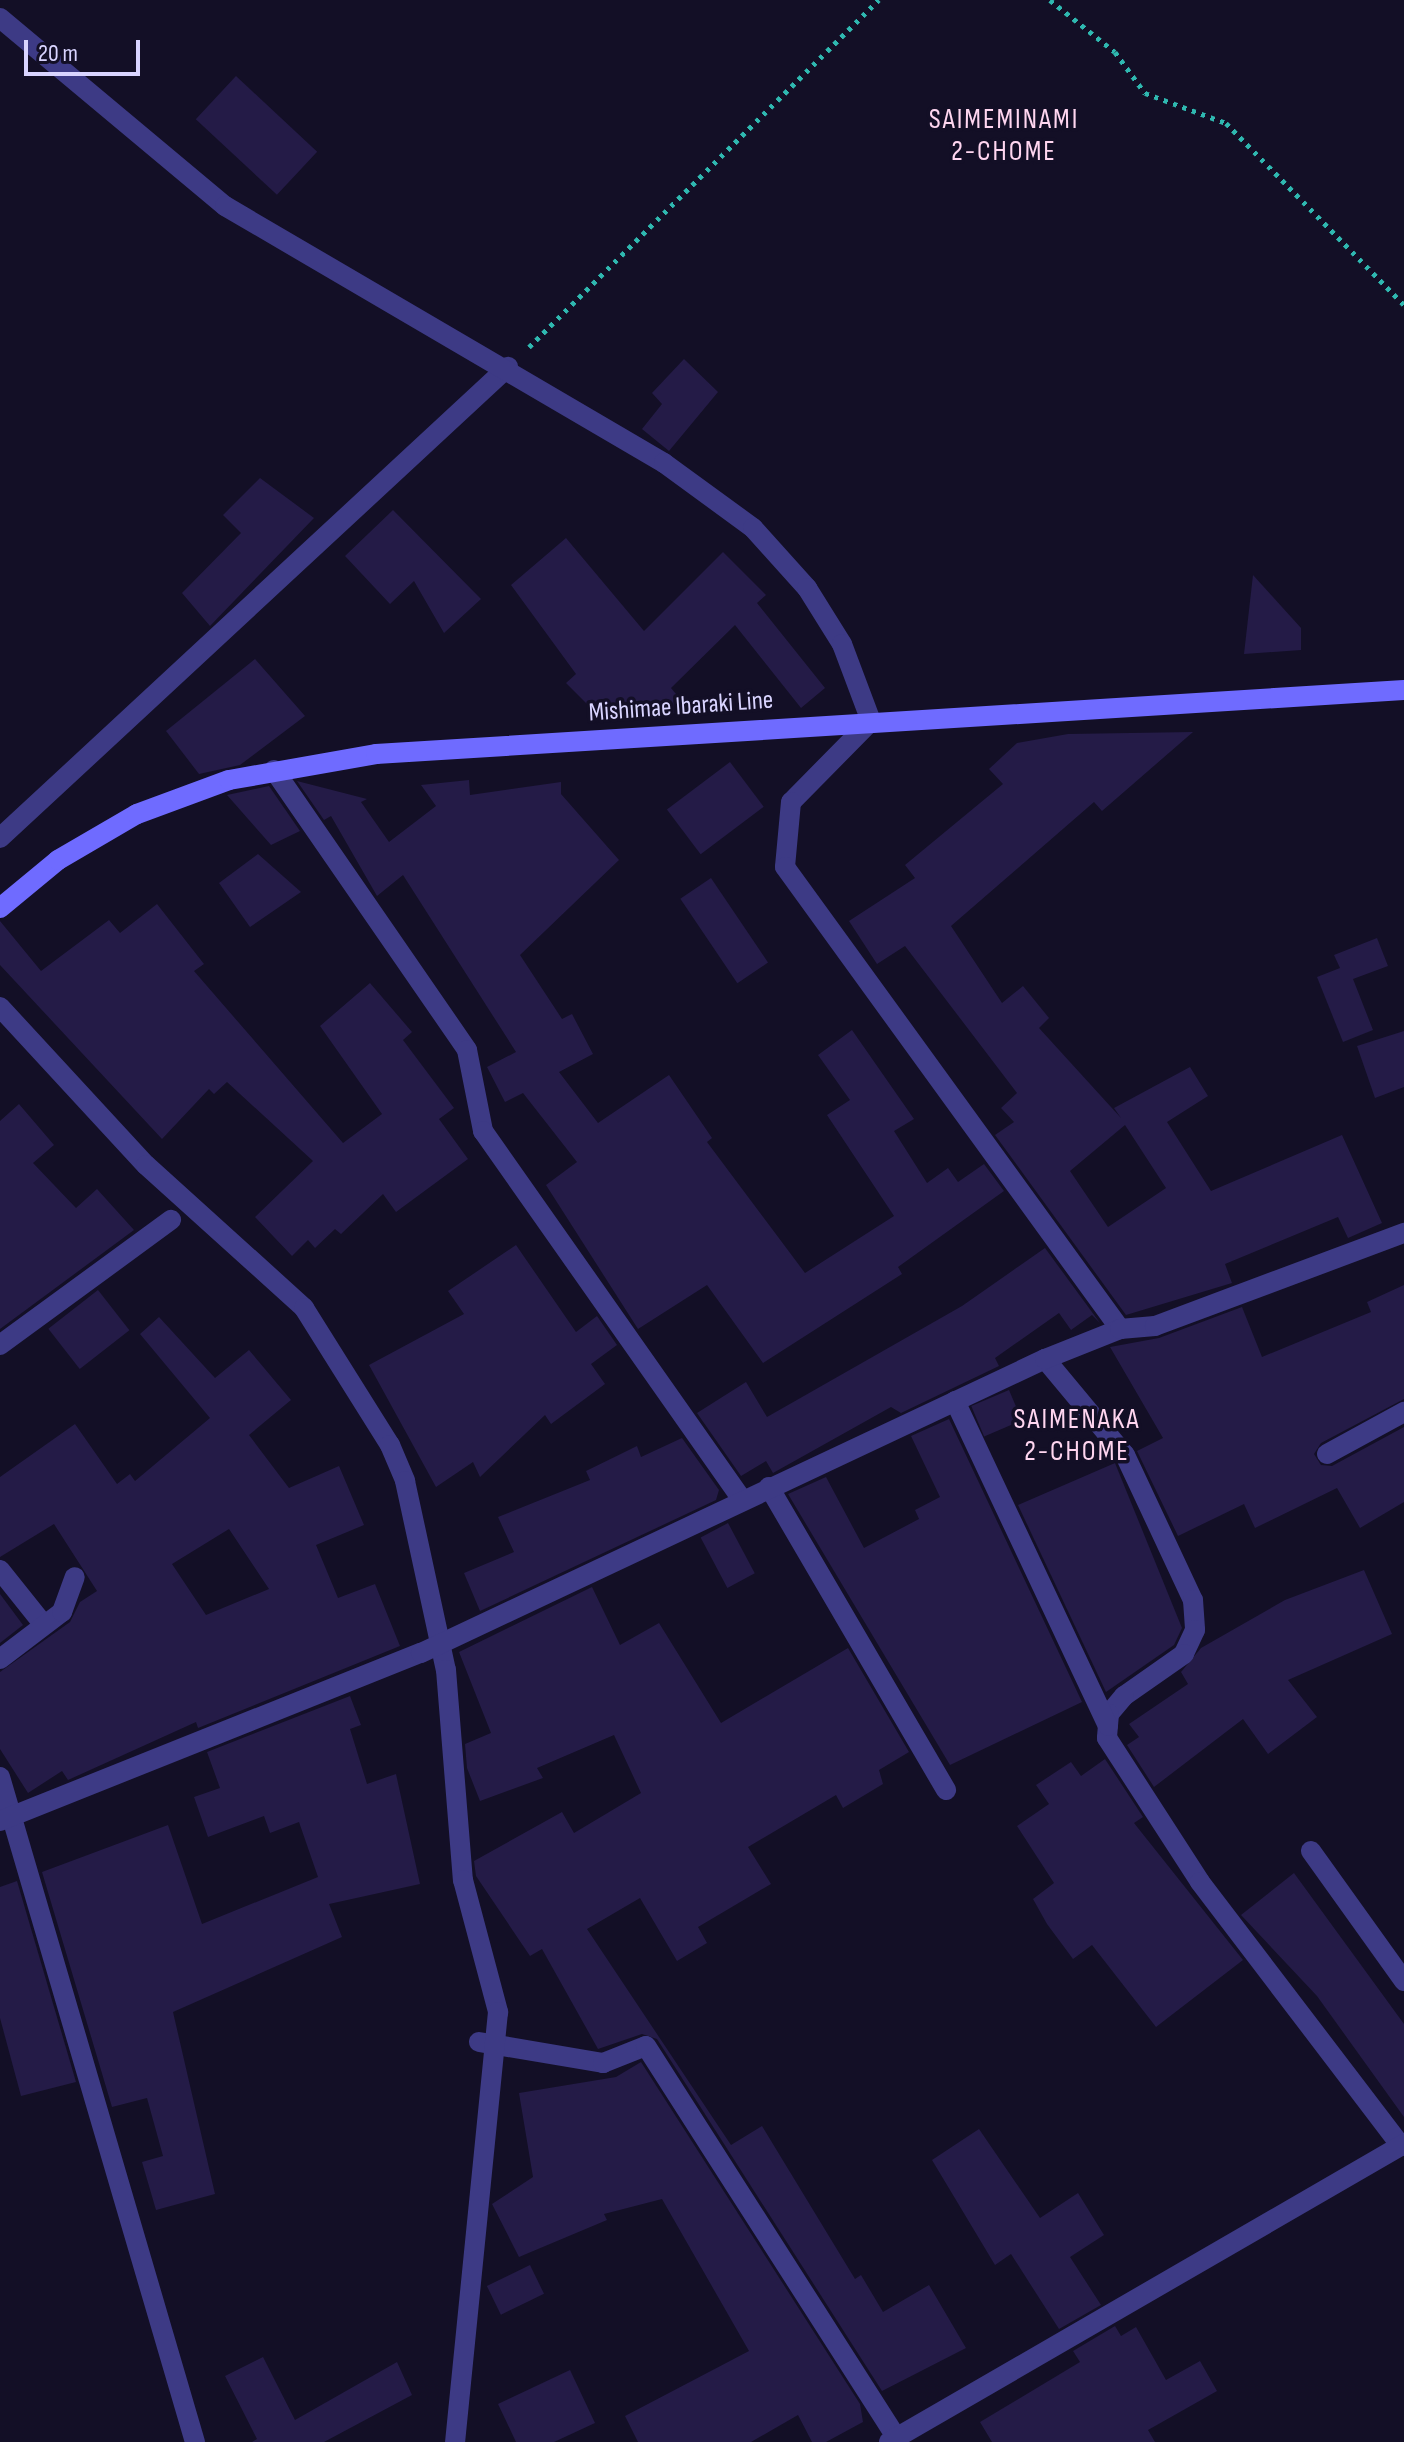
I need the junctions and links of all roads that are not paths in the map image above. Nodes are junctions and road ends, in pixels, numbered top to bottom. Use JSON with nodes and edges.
{"nodes":[{"id":1,"x":0,"y":18,"type":"edge"},
{"id":2,"x":508,"y":367,"type":"junction"},
{"id":3,"x":1404,"y":690,"type":"edge"},
{"id":4,"x":871,"y":721,"type":"junction"},
{"id":5,"x":274,"y":770,"type":"junction"},
{"id":6,"x":0,"y":838,"type":"edge"},
{"id":7,"x":0,"y":908,"type":"edge"},
{"id":8,"x":0,"y":1007,"type":"edge"},
{"id":9,"x":171,"y":1220,"type":"dead end"},
{"id":10,"x":1403,"y":1236,"type":"edge"},
{"id":11,"x":1120,"y":1329,"type":"junction"},
{"id":12,"x":0,"y":1345,"type":"edge"},
{"id":13,"x":1045,"y":1359,"type":"junction"},
{"id":14,"x":955,"y":1401,"type":"junction"},
{"id":15,"x":1404,"y":1412,"type":"edge"},
{"id":16,"x":1327,"y":1454,"type":"dead end"},
{"id":17,"x":769,"y":1487,"type":"junction"},
{"id":18,"x":742,"y":1500,"type":"junction"},
{"id":19,"x":0,"y":1570,"type":"edge"},
{"id":20,"x":75,"y":1577,"type":"dead end"},
{"id":21,"x":44,"y":1625,"type":"junction"},
{"id":22,"x":442,"y":1644,"type":"junction"},
{"id":23,"x":0,"y":1659,"type":"edge"},
{"id":24,"x":1108,"y":1726,"type":"junction"},
{"id":25,"x":0,"y":1777,"type":"edge"},
{"id":26,"x":946,"y":1790,"type":"dead end"},
{"id":27,"x":7,"y":1819,"type":"edge"},
{"id":28,"x":1311,"y":1851,"type":"dead end"},
{"id":29,"x":1404,"y":1981,"type":"edge"},
{"id":30,"x":489,"y":2044,"type":"junction"},
{"id":31,"x":1402,"y":2145,"type":"edge"},
{"id":32,"x":892,"y":2440,"type":"edge"},
{"id":33,"x":194,"y":2442,"type":"edge"},
{"id":34,"x":455,"y":2442,"type":"edge"}],
"edges":[{"from":1,"to":2,"type":"street"},
{"from":2,"to":4,"type":"street"},
{"from":2,"to":6,"type":"street"},
{"from":3,"to":4,"type":"main road","name":"Mishimae Ibaraki Line"},
{"from":4,"to":5,"type":"main road","name":"Mishimae Ibaraki Line"},
{"from":4,"to":11,"type":"street"},
{"from":5,"to":7,"type":"main road","name":"Mishimae Ibaraki Line"},
{"from":5,"to":18,"type":"street"},
{"from":8,"to":22,"type":"street"},
{"from":9,"to":12,"type":"street"},
{"from":10,"to":11,"type":"street"},
{"from":11,"to":13,"type":"street"},
{"from":13,"to":14,"type":"street"},
{"from":13,"to":24,"type":"street"},
{"from":14,"to":17,"type":"street"},
{"from":14,"to":24,"type":"street"},
{"from":15,"to":16,"type":"street"},
{"from":17,"to":18,"type":"street"},
{"from":17,"to":26,"type":"street"},
{"from":18,"to":22,"type":"street"},
{"from":19,"to":21,"type":"street"},
{"from":20,"to":21,"type":"street"},
{"from":21,"to":23,"type":"street"},
{"from":22,"to":27,"type":"street"},
{"from":22,"to":30,"type":"street"},
{"from":24,"to":31,"type":"street"},
{"from":25,"to":27,"type":"street"},
{"from":27,"to":33,"type":"street"},
{"from":28,"to":29,"type":"street"},
{"from":30,"to":32,"type":"street"},
{"from":30,"to":34,"type":"street"},
{"from":31,"to":32,"type":"street"}]}
